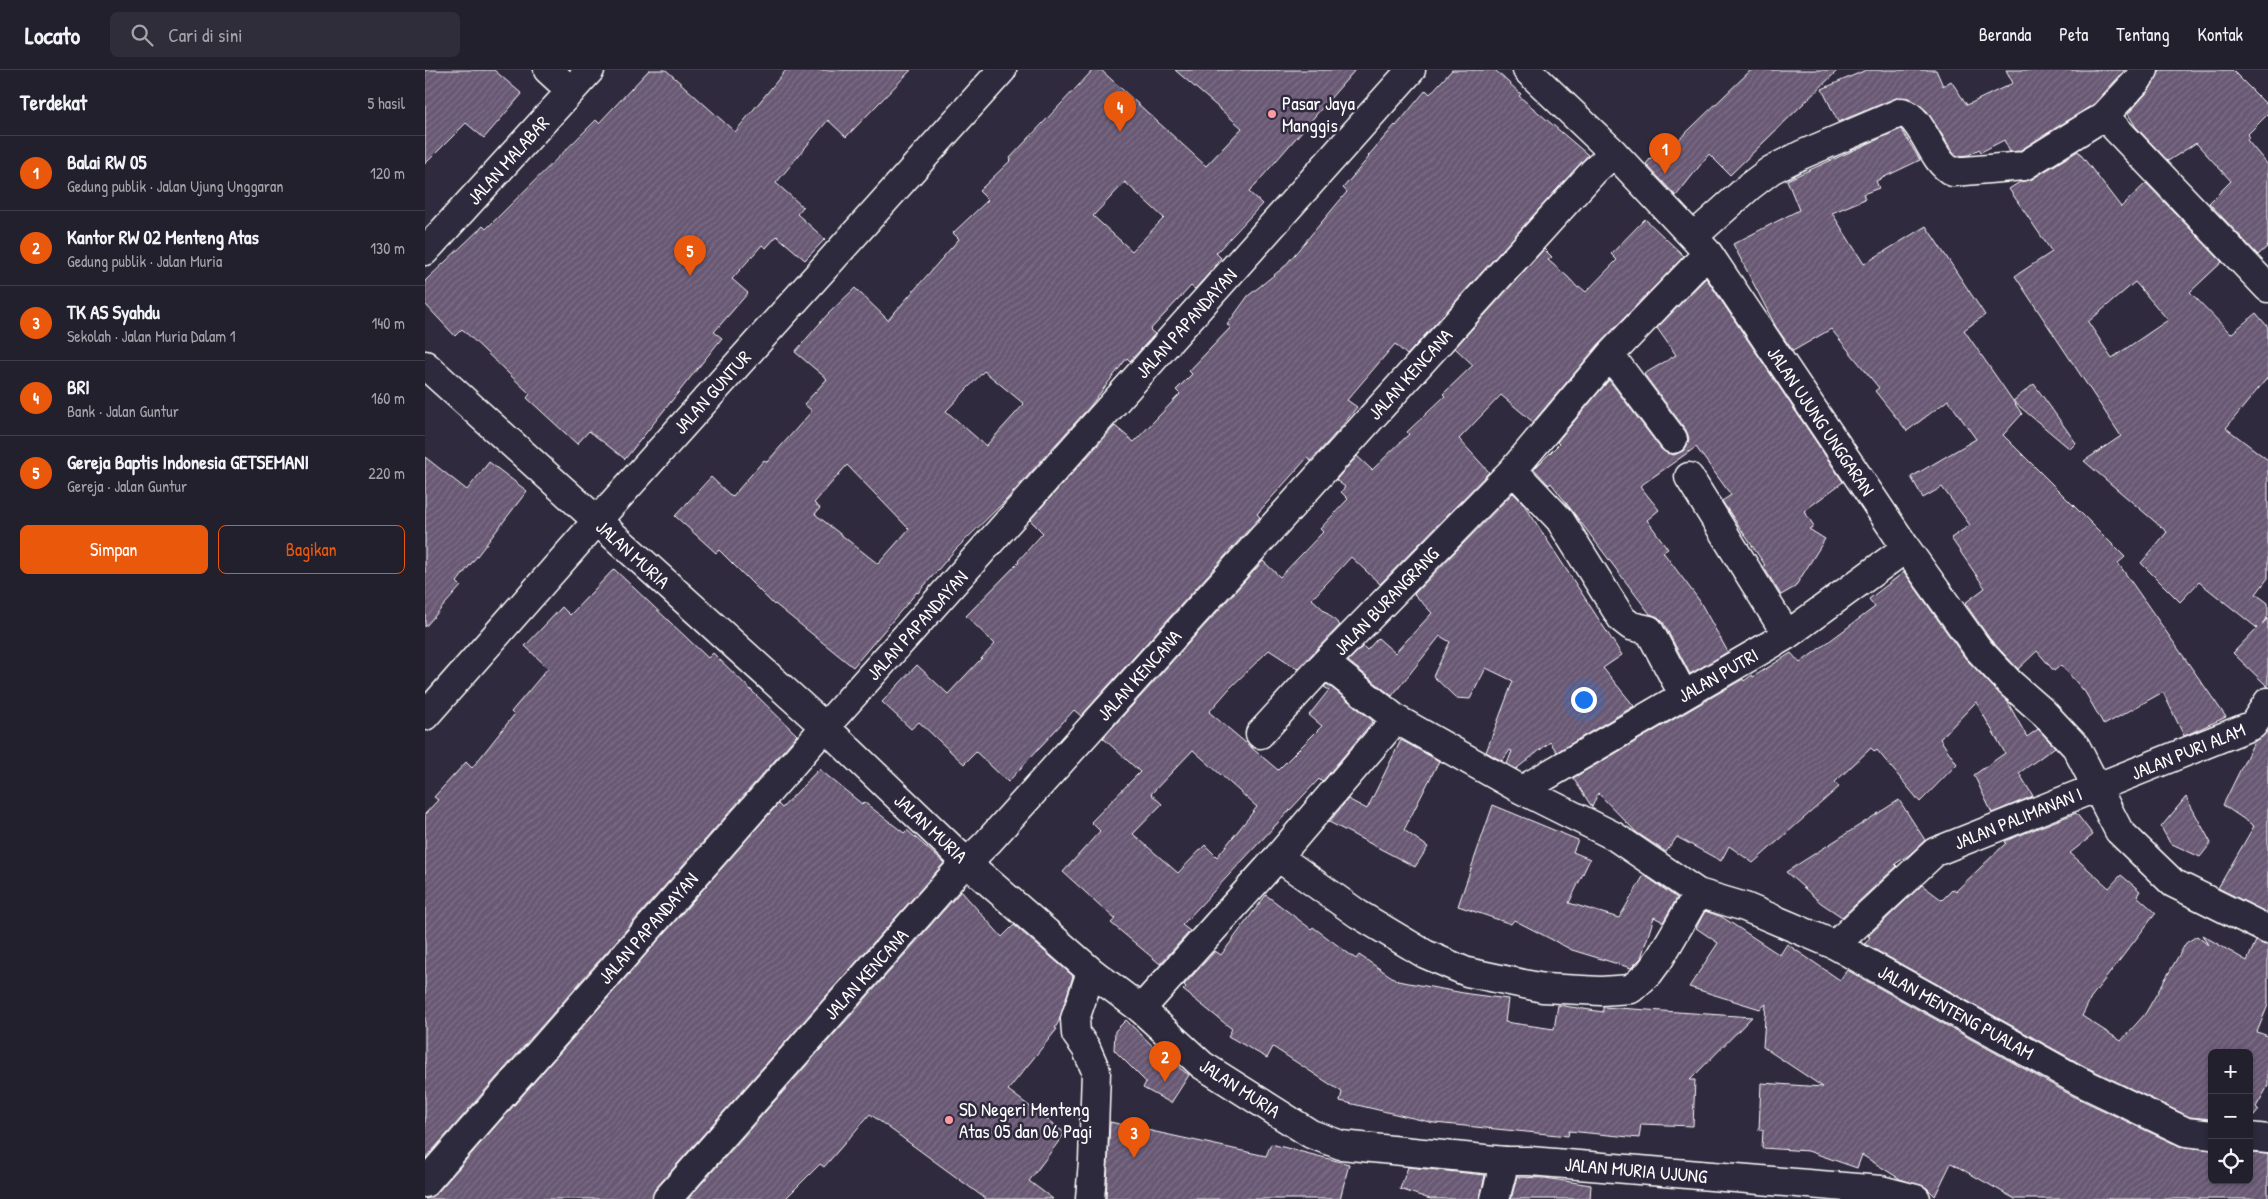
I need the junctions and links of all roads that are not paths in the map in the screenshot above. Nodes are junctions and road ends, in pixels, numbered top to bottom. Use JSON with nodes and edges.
{"nodes":[{"id":1,"x":548,"y":70,"type":"edge"},
{"id":2,"x":590,"y":70,"type":"edge"},
{"id":3,"x":1001,"y":70,"type":"edge"},
{"id":4,"x":1411,"y":70,"type":"edge"},
{"id":5,"x":1527,"y":70,"type":"edge"},
{"id":6,"x":2143,"y":70,"type":"edge"},
{"id":7,"x":571,"y":91,"type":"junction"},
{"id":8,"x":2105,"y":116,"type":"junction"},
{"id":9,"x":1614,"y":153,"type":"junction"},
{"id":10,"x":1701,"y":245,"type":"junction"},
{"id":11,"x":425,"y":251,"type":"edge"},
{"id":12,"x":2268,"y":288,"type":"edge"},
{"id":13,"x":1610,"y":355,"type":"junction"},
{"id":14,"x":425,"y":365,"type":"edge"},
{"id":15,"x":1673,"y":439,"type":"dead end"},
{"id":16,"x":1513,"y":470,"type":"junction"},
{"id":17,"x":1689,"y":477,"type":"dead end"},
{"id":18,"x":596,"y":522,"type":"junction"},
{"id":19,"x":1906,"y":548,"type":"junction"},
{"id":20,"x":1787,"y":635,"type":"junction"},
{"id":21,"x":1325,"y":663,"type":"junction"},
{"id":22,"x":1683,"y":694,"type":"junction"},
{"id":23,"x":2268,"y":702,"type":"edge"},
{"id":24,"x":425,"y":716,"type":"edge"},
{"id":25,"x":1396,"y":720,"type":"junction"},
{"id":26,"x":825,"y":727,"type":"junction"},
{"id":27,"x":2260,"y":729,"type":"edge"},
{"id":28,"x":1260,"y":734,"type":"dead end"},
{"id":29,"x":2097,"y":786,"type":"junction"},
{"id":30,"x":1522,"y":790,"type":"junction"},
{"id":31,"x":1277,"y":857,"type":"junction"},
{"id":32,"x":967,"y":863,"type":"junction"},
{"id":33,"x":1698,"y":893,"type":"junction"},
{"id":34,"x":2268,"y":930,"type":"edge"},
{"id":35,"x":1835,"y":945,"type":"junction"},
{"id":36,"x":1093,"y":973,"type":"junction"},
{"id":37,"x":1141,"y":1009,"type":"junction"},
{"id":38,"x":2208,"y":1135,"type":"edge"},
{"id":39,"x":2253,"y":1137,"type":"edge"},
{"id":40,"x":2268,"y":1139,"type":"edge"},
{"id":41,"x":1505,"y":1161,"type":"junction"},
{"id":42,"x":425,"y":1183,"type":"edge"},
{"id":43,"x":1880,"y":1195,"type":"edge"},
{"id":44,"x":667,"y":1199,"type":"edge"},
{"id":45,"x":1090,"y":1199,"type":"edge"},
{"id":46,"x":1495,"y":1199,"type":"edge"},
{"id":47,"x":1917,"y":1199,"type":"edge"}],
"edges":[{"from":1,"to":7,"type":"street"},
{"from":2,"to":7,"type":"street","name":"JALAN MALABAR"},
{"from":3,"to":18,"type":"street","name":"JALAN GUNTUR"},
{"from":4,"to":26,"type":"street","name":"JALAN PAPANDAYAN"},
{"from":5,"to":9,"type":"street","name":"JALAN UJUNG UNGGARAN"},
{"from":6,"to":8,"type":"street"},
{"from":7,"to":11,"type":"street","name":"JALAN MALABAR"},
{"from":8,"to":10,"type":"street","name":"JALAN BURANGRANG"},
{"from":8,"to":12,"type":"street"},
{"from":9,"to":10,"type":"street","name":"JALAN UJUNG UNGGARAN"},
{"from":9,"to":32,"type":"street","name":"JALAN KENCANA"},
{"from":10,"to":13,"type":"street","name":"JALAN BURANGRANG"},
{"from":10,"to":19,"type":"street","name":"JALAN UJUNG UNGGARAN"},
{"from":13,"to":15,"type":"street"},
{"from":13,"to":16,"type":"street","name":"JALAN BURANGRANG"},
{"from":14,"to":18,"type":"street","name":"JALAN MURIA"},
{"from":16,"to":21,"type":"street","name":"JALAN BURANGRANG"},
{"from":16,"to":22,"type":"street"},
{"from":17,"to":20,"type":"street"},
{"from":18,"to":24,"type":"street","name":"JALAN GUNTUR"},
{"from":18,"to":26,"type":"street","name":"JALAN MURIA"},
{"from":19,"to":20,"type":"street","name":"JALAN PUTRI"},
{"from":19,"to":29,"type":"street","name":"JALAN UJUNG UNGGARAN"},
{"from":20,"to":22,"type":"street","name":"JALAN PUTRI"},
{"from":21,"to":25,"type":"street","name":"JALAN BURANGRANG"},
{"from":21,"to":28,"type":"street"},
{"from":22,"to":30,"type":"street","name":"JALAN PUTRI"},
{"from":23,"to":27,"type":"street","name":"JALAN PURI ALAM"},
{"from":25,"to":30,"type":"street"},
{"from":25,"to":31,"type":"street"},
{"from":26,"to":32,"type":"street","name":"JALAN MURIA"},
{"from":26,"to":42,"type":"street","name":"JALAN PAPANDAYAN"},
{"from":27,"to":29,"type":"street","name":"JALAN PURI ALAM"},
{"from":29,"to":34,"type":"street","name":"JALAN PALIMANAN I"},
{"from":29,"to":35,"type":"street","name":"JALAN PALIMANAN I"},
{"from":30,"to":33,"type":"street"},
{"from":31,"to":33,"type":"street"},
{"from":31,"to":37,"type":"street"},
{"from":32,"to":36,"type":"street","name":"JALAN MURIA"},
{"from":32,"to":44,"type":"street","name":"JALAN KENCANA"},
{"from":33,"to":35,"type":"street","name":"JALAN MENTENG PUALAM"},
{"from":35,"to":38,"type":"street","name":"JALAN MENTENG PUALAM"},
{"from":36,"to":37,"type":"street","name":"JALAN MURIA"},
{"from":36,"to":45,"type":"street"},
{"from":37,"to":41,"type":"street","name":"JALAN MURIA"},
{"from":39,"to":40,"type":"street"},
{"from":41,"to":43,"type":"street","name":"JALAN MURIA UJUNG"},
{"from":41,"to":46,"type":"street"},
{"from":43,"to":47,"type":"street","name":"JALAN MURIA UJUNG"}]}
